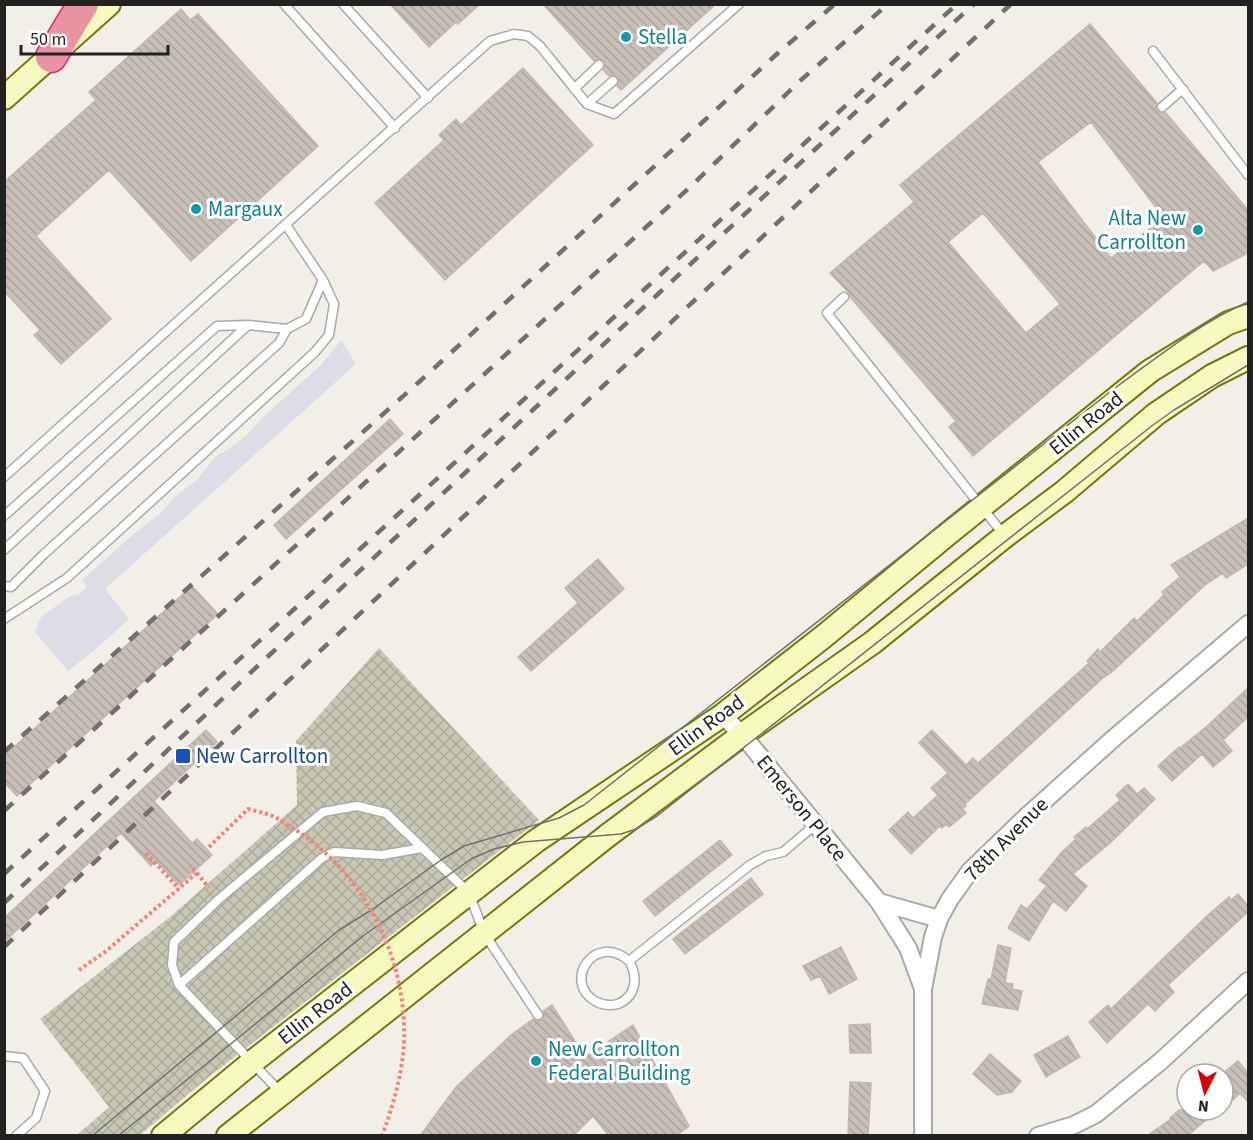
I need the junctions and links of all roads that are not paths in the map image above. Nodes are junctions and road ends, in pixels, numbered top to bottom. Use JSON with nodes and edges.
{"nodes":[{"id":1,"x":83,"y":4,"type":"edge"},
{"id":2,"x":109,"y":4,"type":"edge"},
{"id":3,"x":284,"y":4,"type":"edge"},
{"id":4,"x":343,"y":4,"type":"edge"},
{"id":5,"x":739,"y":4,"type":"edge"},
{"id":6,"x":1153,"y":51,"type":"dead end"},
{"id":7,"x":51,"y":57,"type":"junction"},
{"id":8,"x":598,"y":65,"type":"dead end"},
{"id":9,"x":613,"y":81,"type":"dead end"},
{"id":10,"x":574,"y":89,"type":"junction"},
{"id":11,"x":1183,"y":90,"type":"junction"},
{"id":12,"x":4,"y":98,"type":"edge"},
{"id":13,"x":428,"y":98,"type":"junction"},
{"id":14,"x":586,"y":104,"type":"junction"},
{"id":15,"x":1162,"y":107,"type":"dead end"},
{"id":16,"x":395,"y":128,"type":"junction"},
{"id":17,"x":1248,"y":175,"type":"edge"},
{"id":18,"x":286,"y":225,"type":"junction"},
{"id":19,"x":323,"y":280,"type":"junction"},
{"id":20,"x":844,"y":297,"type":"dead end"},
{"id":21,"x":1248,"y":316,"type":"edge"},
{"id":22,"x":248,"y":325,"type":"junction"},
{"id":23,"x":287,"y":329,"type":"junction"},
{"id":24,"x":1248,"y":358,"type":"edge"},
{"id":25,"x":4,"y":477,"type":"edge"},
{"id":26,"x":981,"y":507,"type":"junction"},
{"id":27,"x":4,"y":516,"type":"edge"},
{"id":28,"x":1005,"y":536,"type":"junction"},
{"id":29,"x":4,"y":550,"type":"edge"},
{"id":30,"x":4,"y":586,"type":"edge"},
{"id":31,"x":4,"y":619,"type":"edge"},
{"id":32,"x":1248,"y":624,"type":"edge"},
{"id":33,"x":723,"y":715,"type":"junction"},
{"id":34,"x":742,"y":735,"type":"junction"},
{"id":35,"x":815,"y":825,"type":"junction"},
{"id":36,"x":422,"y":848,"type":"junction"},
{"id":37,"x":469,"y":893,"type":"junction"},
{"id":38,"x":879,"y":902,"type":"junction"},
{"id":39,"x":939,"y":919,"type":"junction"},
{"id":40,"x":484,"y":933,"type":"junction"},
{"id":41,"x":629,"y":961,"type":"junction"},
{"id":42,"x":1248,"y":981,"type":"edge"},
{"id":43,"x":179,"y":984,"type":"junction"},
{"id":44,"x":923,"y":989,"type":"junction"},
{"id":45,"x":537,"y":1015,"type":"dead end"},
{"id":46,"x":4,"y":1056,"type":"edge"},
{"id":47,"x":251,"y":1063,"type":"junction"},
{"id":48,"x":281,"y":1094,"type":"junction"},
{"id":49,"x":16,"y":1136,"type":"edge"},
{"id":50,"x":163,"y":1136,"type":"edge"},
{"id":51,"x":228,"y":1136,"type":"edge"},
{"id":52,"x":923,"y":1136,"type":"edge"},
{"id":53,"x":1038,"y":1136,"type":"edge"}],
"edges":[{"from":1,"to":7,"type":"highway"},
{"from":2,"to":7,"type":"street"},
{"from":3,"to":16,"type":"lane"},
{"from":4,"to":13,"type":"lane"},
{"from":5,"to":14,"type":"lane"},
{"from":6,"to":11,"type":"lane"},
{"from":7,"to":12,"type":"street"},
{"from":8,"to":10,"type":"lane"},
{"from":9,"to":14,"type":"lane"},
{"from":10,"to":13,"type":"lane"},
{"from":10,"to":14,"type":"lane"},
{"from":11,"to":15,"type":"lane"},
{"from":11,"to":17,"type":"lane"},
{"from":13,"to":16,"type":"lane"},
{"from":16,"to":18,"type":"lane"},
{"from":18,"to":19,"type":"lane"},
{"from":18,"to":25,"type":"lane"},
{"from":19,"to":23,"type":"lane"},
{"from":19,"to":31,"type":"lane"},
{"from":20,"to":26,"type":"lane"},
{"from":21,"to":26,"type":"street","name":"Ellin Road"},
{"from":22,"to":23,"type":"lane"},
{"from":22,"to":27,"type":"lane"},
{"from":22,"to":29,"type":"lane"},
{"from":23,"to":30,"type":"lane"},
{"from":24,"to":28,"type":"street","name":"Ellin Road"},
{"from":26,"to":28,"type":"lane"},
{"from":26,"to":33,"type":"street","name":"Ellin Road"},
{"from":28,"to":34,"type":"street","name":"Ellin Road"},
{"from":32,"to":39,"type":"street","name":"78th Avenue"},
{"from":33,"to":34,"type":"street","name":"Emerson Place"},
{"from":33,"to":37,"type":"street","name":"Ellin Road"},
{"from":34,"to":35,"type":"street","name":"Emerson Place"},
{"from":34,"to":40,"type":"street","name":"Ellin Road"},
{"from":35,"to":38,"type":"street","name":"Emerson Place"},
{"from":35,"to":41,"type":"lane"},
{"from":36,"to":37,"type":"lane"},
{"from":36,"to":43,"type":"lane"},
{"from":36,"to":43,"type":"lane"},
{"from":37,"to":40,"type":"lane"},
{"from":37,"to":47,"type":"street","name":"Ellin Road"},
{"from":38,"to":39,"type":"street"},
{"from":38,"to":44,"type":"street","name":"Emerson Place"},
{"from":39,"to":44,"type":"street","name":"78th Avenue"},
{"from":40,"to":45,"type":"lane"},
{"from":40,"to":48,"type":"street","name":"Ellin Road"},
{"from":41,"to":41,"type":"lane"},
{"from":42,"to":53,"type":"street"},
{"from":43,"to":47,"type":"lane"},
{"from":44,"to":52,"type":"street","name":"78th Avenue"},
{"from":46,"to":49,"type":"lane"},
{"from":47,"to":48,"type":"lane"},
{"from":47,"to":50,"type":"street","name":"Ellin Road"},
{"from":48,"to":51,"type":"street","name":"Ellin Road"}]}
